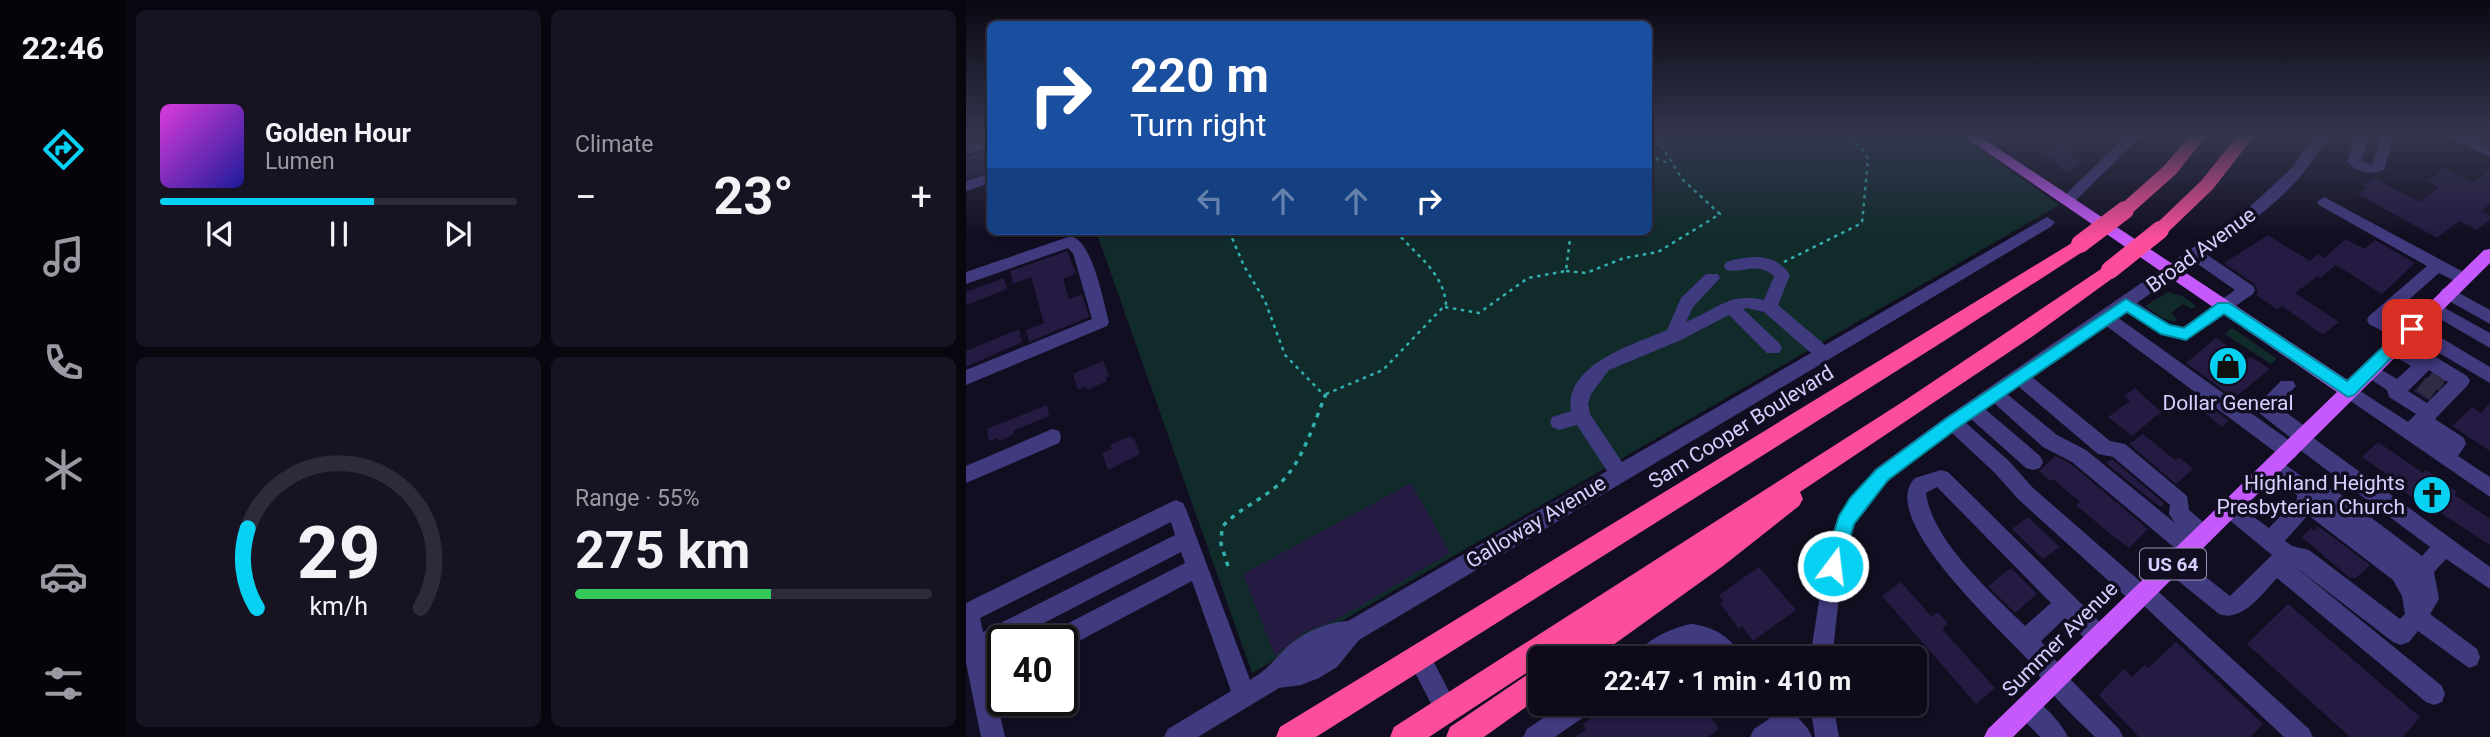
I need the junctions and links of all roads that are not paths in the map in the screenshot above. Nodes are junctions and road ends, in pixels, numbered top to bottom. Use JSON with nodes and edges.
{"nodes":[{"id":1,"x":2021,"y":169,"type":"edge"},
{"id":2,"x":2100,"y":169,"type":"edge"},
{"id":3,"x":2171,"y":169,"type":"edge"},
{"id":4,"x":2219,"y":169,"type":"edge"},
{"id":5,"x":2299,"y":169,"type":"edge"},
{"id":6,"x":987,"y":179,"type":"edge"},
{"id":7,"x":966,"y":186,"type":"edge"},
{"id":8,"x":2068,"y":200,"type":"junction"},
{"id":9,"x":2324,"y":202,"type":"dead end"},
{"id":10,"x":2047,"y":222,"type":"dead end"},
{"id":11,"x":2196,"y":255,"type":"junction"},
{"id":12,"x":2487,"y":260,"type":"edge"},
{"id":13,"x":2438,"y":265,"type":"junction"},
{"id":14,"x":1732,"y":266,"type":"dead end"},
{"id":15,"x":2172,"y":272,"type":"junction"},
{"id":16,"x":966,"y":278,"type":"edge"},
{"id":17,"x":1712,"y":278,"type":"dead end"},
{"id":18,"x":2463,"y":279,"type":"junction"},
{"id":19,"x":2448,"y":293,"type":"junction"},
{"id":20,"x":2126,"y":304,"type":"junction"},
{"id":21,"x":1730,"y":306,"type":"junction"},
{"id":22,"x":1769,"y":307,"type":"junction"},
{"id":23,"x":2224,"y":307,"type":"junction"},
{"id":24,"x":2434,"y":308,"type":"junction"},
{"id":25,"x":2107,"y":318,"type":"junction"},
{"id":26,"x":2490,"y":318,"type":"edge"},
{"id":27,"x":2474,"y":331,"type":"junction"},
{"id":28,"x":1675,"y":335,"type":"junction"},
{"id":29,"x":2403,"y":338,"type":"junction"},
{"id":30,"x":2490,"y":341,"type":"edge"},
{"id":31,"x":1773,"y":348,"type":"dead end"},
{"id":32,"x":2452,"y":353,"type":"junction"},
{"id":33,"x":1824,"y":354,"type":"junction"},
{"id":34,"x":2370,"y":370,"type":"junction"},
{"id":35,"x":2417,"y":376,"type":"junction"},
{"id":36,"x":2490,"y":376,"type":"edge"},
{"id":37,"x":2020,"y":377,"type":"junction"},
{"id":38,"x":966,"y":378,"type":"edge"},
{"id":39,"x":2287,"y":386,"type":"dead end"},
{"id":40,"x":2348,"y":390,"type":"junction"},
{"id":41,"x":1995,"y":394,"type":"junction"},
{"id":42,"x":1915,"y":405,"type":"junction"},
{"id":43,"x":1972,"y":409,"type":"junction"},
{"id":44,"x":1581,"y":416,"type":"junction"},
{"id":45,"x":1559,"y":422,"type":"dead end"},
{"id":46,"x":1953,"y":422,"type":"junction"},
{"id":47,"x":2420,"y":422,"type":"junction"},
{"id":48,"x":1052,"y":437,"type":"dead end"},
{"id":49,"x":2056,"y":444,"type":"junction"},
{"id":50,"x":2291,"y":448,"type":"junction"},
{"id":51,"x":2033,"y":462,"type":"junction"},
{"id":52,"x":1618,"y":472,"type":"junction"},
{"id":53,"x":2007,"y":473,"type":"junction"},
{"id":54,"x":966,"y":475,"type":"edge"},
{"id":55,"x":2490,"y":488,"type":"edge"},
{"id":56,"x":2307,"y":496,"type":"junction"},
{"id":57,"x":2230,"y":508,"type":"junction"},
{"id":58,"x":1187,"y":539,"type":"junction"},
{"id":59,"x":2196,"y":541,"type":"junction"},
{"id":60,"x":2444,"y":546,"type":"junction"},
{"id":61,"x":2278,"y":554,"type":"junction"},
{"id":62,"x":2174,"y":564,"type":"junction"},
{"id":63,"x":1198,"y":568,"type":"junction"},
{"id":64,"x":2423,"y":569,"type":"junction"},
{"id":65,"x":2490,"y":579,"type":"edge"},
{"id":66,"x":2142,"y":594,"type":"junction"},
{"id":67,"x":2065,"y":604,"type":"junction"},
{"id":68,"x":967,"y":614,"type":"edge"},
{"id":69,"x":2416,"y":617,"type":"junction"},
{"id":70,"x":1078,"y":630,"type":"edge"},
{"id":71,"x":2099,"y":637,"type":"junction"},
{"id":72,"x":2025,"y":641,"type":"junction"},
{"id":73,"x":1589,"y":646,"type":"edge"},
{"id":74,"x":1664,"y":646,"type":"edge"},
{"id":75,"x":1720,"y":646,"type":"edge"},
{"id":76,"x":1822,"y":646,"type":"edge"},
{"id":77,"x":971,"y":650,"type":"edge"},
{"id":78,"x":1419,"y":657,"type":"junction"},
{"id":79,"x":2469,"y":657,"type":"dead end"},
{"id":80,"x":987,"y":678,"type":"edge"},
{"id":81,"x":2056,"y":679,"type":"junction"},
{"id":82,"x":982,"y":681,"type":"junction"},
{"id":83,"x":1528,"y":689,"type":"edge"},
{"id":84,"x":2434,"y":694,"type":"dead end"},
{"id":85,"x":1244,"y":696,"type":"junction"},
{"id":86,"x":2027,"y":707,"type":"junction"},
{"id":87,"x":1446,"y":709,"type":"junction"},
{"id":88,"x":1567,"y":716,"type":"edge"},
{"id":89,"x":1823,"y":716,"type":"edge"},
{"id":90,"x":1785,"y":721,"type":"edge"},
{"id":91,"x":1540,"y":736,"type":"edge"},
{"id":92,"x":993,"y":737,"type":"edge"},
{"id":93,"x":1176,"y":737,"type":"edge"},
{"id":94,"x":1290,"y":737,"type":"edge"},
{"id":95,"x":1404,"y":737,"type":"edge"},
{"id":96,"x":1460,"y":737,"type":"edge"},
{"id":97,"x":1762,"y":737,"type":"edge"},
{"id":98,"x":1826,"y":737,"type":"edge"},
{"id":99,"x":1996,"y":737,"type":"edge"},
{"id":100,"x":2056,"y":737,"type":"edge"},
{"id":101,"x":2111,"y":737,"type":"edge"},
{"id":102,"x":2301,"y":737,"type":"edge"}],
"edges":[{"from":1,"to":8,"type":"main road"},
{"from":2,"to":8,"type":"street"},
{"from":3,"to":78,"type":"highway","name":"Sam Cooper Boulevard","bridge":true},
{"from":4,"to":42,"type":"highway","bridge":true},
{"from":5,"to":11,"type":"street","name":"Broad Avenue"},
{"from":6,"to":7,"type":"street"},
{"from":8,"to":15,"type":"main road"},
{"from":9,"to":13,"type":"street"},
{"from":10,"to":33,"type":"street","name":"Galloway Avenue"},
{"from":11,"to":15,"type":"street","name":"Broad Avenue"},
{"from":11,"to":23,"type":"street"},
{"from":12,"to":18,"type":"main road","name":"Summer Avenue","number":"US 64"},
{"from":13,"to":18,"type":"street"},
{"from":13,"to":29,"type":"street"},
{"from":14,"to":22,"type":"street"},
{"from":15,"to":20,"type":"street","name":"Broad Avenue"},
{"from":15,"to":23,"type":"main road"},
{"from":16,"to":38,"type":"street"},
{"from":17,"to":28,"type":"street"},
{"from":18,"to":19,"type":"main road","name":"Summer Avenue","number":"US 64"},
{"from":19,"to":24,"type":"main road","name":"Summer Avenue","number":"US 64"},
{"from":19,"to":26,"type":"street"},
{"from":20,"to":23,"type":"street"},
{"from":20,"to":25,"type":"street","name":"Broad Avenue"},
{"from":21,"to":22,"type":"street"},
{"from":21,"to":28,"type":"street"},
{"from":21,"to":31,"type":"street"},
{"from":22,"to":33,"type":"street"},
{"from":23,"to":40,"type":"main road"},
{"from":24,"to":27,"type":"street"},
{"from":24,"to":29,"type":"main road","name":"Summer Avenue","number":"US 64"},
{"from":25,"to":37,"type":"street","name":"Broad Avenue"},
{"from":25,"to":50,"type":"street"},
{"from":27,"to":30,"type":"street"},
{"from":27,"to":32,"type":"street"},
{"from":28,"to":44,"type":"street"},
{"from":29,"to":32,"type":"street"},
{"from":29,"to":34,"type":"main road","name":"Summer Avenue","number":"US 64"},
{"from":29,"to":35,"type":"street"},
{"from":32,"to":36,"type":"street"},
{"from":33,"to":52,"type":"street","name":"Galloway Avenue"},
{"from":34,"to":35,"type":"street"},
{"from":34,"to":40,"type":"main road","name":"Summer Avenue","number":"US 64"},
{"from":35,"to":47,"type":"street"},
{"from":35,"to":47,"type":"street"},
{"from":37,"to":41,"type":"street","name":"Broad Avenue"},
{"from":37,"to":59,"type":"street"},
{"from":39,"to":50,"type":"street"},
{"from":40,"to":47,"type":"street"},
{"from":40,"to":50,"type":"main road","name":"Summer Avenue","number":"US 64"},
{"from":41,"to":43,"type":"street","name":"Broad Avenue"},
{"from":41,"to":49,"type":"street"},
{"from":42,"to":73,"type":"highway"},
{"from":42,"to":87,"type":"highway"},
{"from":43,"to":46,"type":"street","name":"Broad Avenue"},
{"from":43,"to":51,"type":"street"},
{"from":44,"to":45,"type":"street"},
{"from":44,"to":52,"type":"street"},
{"from":46,"to":53,"type":"street"},
{"from":46,"to":76,"type":"street","name":"Broad Avenue"},
{"from":47,"to":55,"type":"street"},
{"from":48,"to":54,"type":"street"},
{"from":49,"to":51,"type":"street"},
{"from":49,"to":59,"type":"street"},
{"from":50,"to":56,"type":"street"},
{"from":50,"to":57,"type":"main road","name":"Summer Avenue","number":"US 64"},
{"from":50,"to":60,"type":"street"},
{"from":51,"to":53,"type":"street"},
{"from":52,"to":85,"type":"street","name":"Galloway Avenue"},
{"from":53,"to":66,"type":"street"},
{"from":56,"to":61,"type":"street"},
{"from":56,"to":64,"type":"street"},
{"from":56,"to":69,"type":"street"},
{"from":57,"to":59,"type":"main road","name":"Summer Avenue","number":"US 64"},
{"from":57,"to":61,"type":"street"},
{"from":58,"to":63,"type":"street"},
{"from":58,"to":68,"type":"street"},
{"from":58,"to":77,"type":"street"},
{"from":59,"to":62,"type":"main road","name":"Summer Avenue","number":"US 64"},
{"from":60,"to":64,"type":"street"},
{"from":60,"to":65,"type":"street"},
{"from":61,"to":62,"type":"street"},
{"from":61,"to":69,"type":"street"},
{"from":61,"to":84,"type":"street"},
{"from":62,"to":66,"type":"main road","name":"Summer Avenue","number":"US 64"},
{"from":63,"to":70,"type":"street"},
{"from":63,"to":85,"type":"street"},
{"from":64,"to":69,"type":"street"},
{"from":66,"to":71,"type":"main road","name":"Summer Avenue","number":"US 64"},
{"from":66,"to":102,"type":"street"},
{"from":67,"to":71,"type":"street"},
{"from":67,"to":72,"type":"street"},
{"from":67,"to":72,"type":"street"},
{"from":68,"to":77,"type":"street"},
{"from":69,"to":79,"type":"street"},
{"from":71,"to":81,"type":"main road","name":"Summer Avenue","number":"US 64"},
{"from":72,"to":81,"type":"street"},
{"from":74,"to":75,"type":"street"},
{"from":77,"to":82,"type":"street"},
{"from":78,"to":87,"type":"street"},
{"from":78,"to":94,"type":"highway","name":"Sam Cooper Boulevard"},
{"from":80,"to":82,"type":"street"},
{"from":81,"to":86,"type":"main road","name":"Summer Avenue","number":"US 64"},
{"from":81,"to":101,"type":"street"},
{"from":82,"to":92,"type":"street"},
{"from":83,"to":96,"type":"highway"},
{"from":85,"to":93,"type":"street","name":"Galloway Avenue"},
{"from":86,"to":99,"type":"main road","name":"Summer Avenue","number":"US 64"},
{"from":86,"to":100,"type":"street"},
{"from":87,"to":95,"type":"highway"},
{"from":88,"to":91,"type":"street"},
{"from":89,"to":98,"type":"street"},
{"from":90,"to":97,"type":"street"}]}
